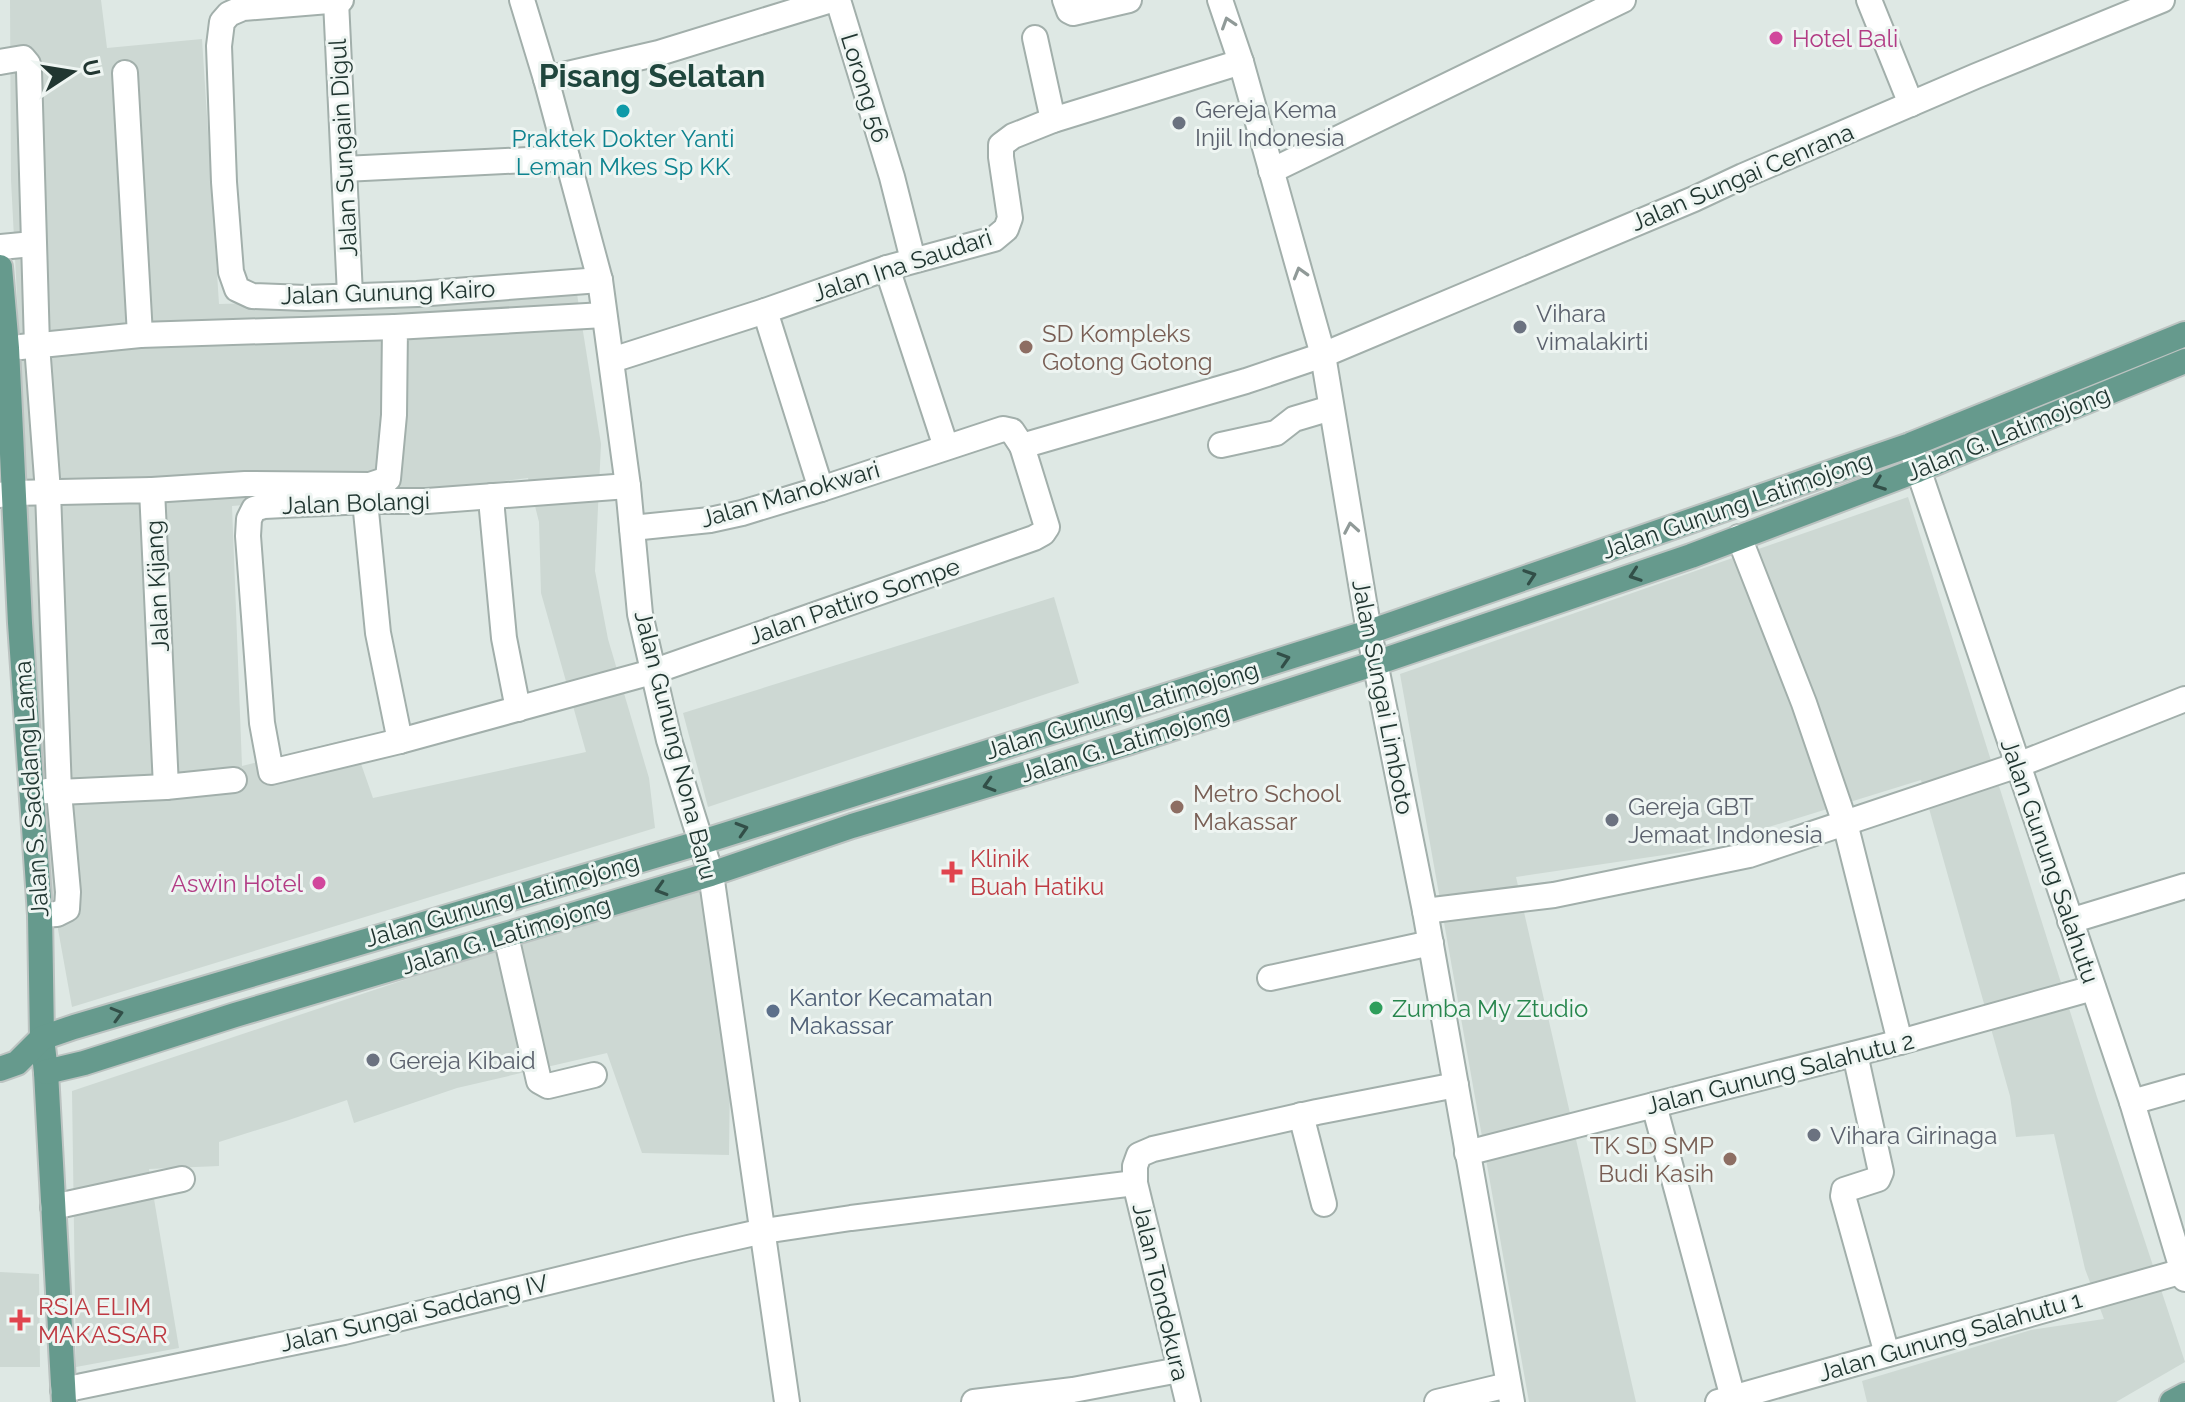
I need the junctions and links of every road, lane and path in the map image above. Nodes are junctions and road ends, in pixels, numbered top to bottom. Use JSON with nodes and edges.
{"nodes":[{"id":1,"x":338,"y":0,"type":"edge"},
{"id":2,"x":522,"y":0,"type":"edge"},
{"id":3,"x":831,"y":0,"type":"edge"},
{"id":4,"x":838,"y":0,"type":"edge"},
{"id":5,"x":1065,"y":0,"type":"edge"},
{"id":6,"x":1129,"y":0,"type":"edge"},
{"id":7,"x":1220,"y":0,"type":"edge"},
{"id":8,"x":1623,"y":0,"type":"edge"},
{"id":9,"x":1869,"y":0,"type":"edge"},
{"id":10,"x":2162,"y":0,"type":"edge"},
{"id":11,"x":1594,"y":7,"type":"edge"},
{"id":12,"x":1035,"y":38,"type":"dead end"},
{"id":13,"x":0,"y":62,"type":"edge"},
{"id":14,"x":1241,"y":62,"type":"junction"},
{"id":15,"x":125,"y":73,"type":"dead end"},
{"id":16,"x":546,"y":79,"type":"junction"},
{"id":17,"x":1911,"y":104,"type":"junction"},
{"id":18,"x":1053,"y":120,"type":"junction"},
{"id":19,"x":567,"y":158,"type":"junction"},
{"id":20,"x":344,"y":169,"type":"junction"},
{"id":21,"x":1271,"y":171,"type":"junction"},
{"id":22,"x":33,"y":244,"type":"junction"},
{"id":23,"x":0,"y":247,"type":"edge"},
{"id":24,"x":913,"y":260,"type":"junction"},
{"id":25,"x":0,"y":267,"type":"edge"},
{"id":26,"x":887,"y":268,"type":"junction"},
{"id":27,"x":600,"y":280,"type":"junction"},
{"id":28,"x":350,"y":295,"type":"junction"},
{"id":29,"x":765,"y":311,"type":"junction"},
{"id":30,"x":604,"y":315,"type":"junction"},
{"id":31,"x":395,"y":327,"type":"junction"},
{"id":32,"x":2185,"y":334,"type":"edge"},
{"id":33,"x":140,"y":335,"type":"junction"},
{"id":34,"x":37,"y":345,"type":"junction"},
{"id":35,"x":7,"y":348,"type":"junction"},
{"id":36,"x":1323,"y":355,"type":"junction"},
{"id":37,"x":612,"y":360,"type":"junction"},
{"id":38,"x":2185,"y":361,"type":"edge"},
{"id":39,"x":1331,"y":408,"type":"junction"},
{"id":40,"x":1221,"y":445,"type":"dead end"},
{"id":41,"x":1910,"y":445,"type":"junction"},
{"id":42,"x":1022,"y":446,"type":"junction"},
{"id":43,"x":946,"y":447,"type":"junction"},
{"id":44,"x":1918,"y":470,"type":"junction"},
{"id":45,"x":628,"y":486,"type":"junction"},
{"id":46,"x":821,"y":489,"type":"junction"},
{"id":47,"x":152,"y":490,"type":"junction"},
{"id":48,"x":48,"y":492,"type":"junction"},
{"id":49,"x":6,"y":494,"type":"edge"},
{"id":50,"x":492,"y":496,"type":"junction"},
{"id":51,"x":365,"y":501,"type":"junction"},
{"id":52,"x":632,"y":528,"type":"junction"},
{"id":53,"x":1739,"y":537,"type":"junction"},
{"id":54,"x":20,"y":623,"type":"junction"},
{"id":55,"x":53,"y":625,"type":"junction"},
{"id":56,"x":1369,"y":632,"type":"junction"},
{"id":57,"x":1376,"y":663,"type":"junction"},
{"id":58,"x":652,"y":672,"type":"junction"},
{"id":59,"x":2185,"y":699,"type":"edge"},
{"id":60,"x":518,"y":709,"type":"junction"},
{"id":61,"x":400,"y":741,"type":"junction"},
{"id":62,"x":2018,"y":765,"type":"junction"},
{"id":63,"x":271,"y":772,"type":"joint"},
{"id":64,"x":234,"y":780,"type":"dead end"},
{"id":65,"x":166,"y":787,"type":"junction"},
{"id":66,"x":31,"y":790,"type":"junction"},
{"id":67,"x":59,"y":792,"type":"junction"},
{"id":68,"x":1845,"y":823,"type":"junction"},
{"id":69,"x":702,"y":842,"type":"junction"},
{"id":70,"x":711,"y":874,"type":"junction"},
{"id":71,"x":2185,"y":886,"type":"edge"},
{"id":72,"x":1425,"y":911,"type":"junction"},
{"id":73,"x":40,"y":915,"type":"junction"},
{"id":74,"x":2070,"y":921,"type":"junction"},
{"id":75,"x":506,"y":936,"type":"junction"},
{"id":76,"x":1431,"y":943,"type":"junction"},
{"id":77,"x":1270,"y":978,"type":"dead end"},
{"id":78,"x":2093,"y":988,"type":"junction"},
{"id":79,"x":42,"y":1038,"type":"junction"},
{"id":80,"x":1900,"y":1042,"type":"junction"},
{"id":81,"x":1855,"y":1054,"type":"junction"},
{"id":82,"x":8,"y":1066,"type":"edge"},
{"id":83,"x":46,"y":1072,"type":"junction"},
{"id":84,"x":594,"y":1075,"type":"dead end"},
{"id":85,"x":1456,"y":1085,"type":"junction"},
{"id":86,"x":2185,"y":1087,"type":"edge"},
{"id":87,"x":2132,"y":1102,"type":"junction"},
{"id":88,"x":1654,"y":1105,"type":"junction"},
{"id":89,"x":1301,"y":1115,"type":"junction"},
{"id":90,"x":1467,"y":1153,"type":"junction"},
{"id":91,"x":182,"y":1179,"type":"dead end"},
{"id":92,"x":1135,"y":1183,"type":"junction"},
{"id":93,"x":1324,"y":1204,"type":"dead end"},
{"id":94,"x":53,"y":1207,"type":"junction"},
{"id":95,"x":764,"y":1231,"type":"junction"},
{"id":96,"x":2184,"y":1275,"type":"edge"},
{"id":97,"x":1887,"y":1354,"type":"junction"},
{"id":98,"x":1179,"y":1370,"type":"junction"},
{"id":99,"x":1510,"y":1394,"type":"edge"},
{"id":100,"x":2185,"y":1395,"type":"edge"},
{"id":101,"x":63,"y":1396,"type":"edge"},
{"id":102,"x":1725,"y":1400,"type":"edge"},
{"id":103,"x":787,"y":1402,"type":"edge"},
{"id":104,"x":974,"y":1402,"type":"edge"},
{"id":105,"x":1188,"y":1402,"type":"edge"},
{"id":106,"x":1437,"y":1402,"type":"edge"},
{"id":107,"x":2172,"y":1402,"type":"edge"}],
"edges":[{"from":1,"to":20,"type":"street","name":"Jalan Sungain Digul"},
{"from":1,"to":28,"type":"street","name":"Jalan Gunung Kairo"},
{"from":2,"to":16,"type":"street","name":"Jalan Gunung Nona Baru"},
{"from":3,"to":16,"type":"street"},
{"from":4,"to":24,"type":"street","name":"Lorong 56"},
{"from":5,"to":6,"type":"street"},
{"from":14,"to":7,"type":"street","name":"Jalan Sungai Limboto","one_way":true},
{"from":8,"to":11,"type":"street"},
{"from":9,"to":17,"type":"street"},
{"from":10,"to":17,"type":"street","name":"Jalan Sungai Cenrana"},
{"from":11,"to":21,"type":"street"},
{"from":12,"to":18,"type":"street"},
{"from":13,"to":22,"type":"street"},
{"from":14,"to":18,"type":"street","name":"Jalan Ina Saudari"},
{"from":14,"to":21,"type":"street","name":"Jalan Sungai Limboto"},
{"from":15,"to":33,"type":"street"},
{"from":16,"to":19,"type":"street","name":"Jalan Gunung Nona Baru"},
{"from":17,"to":36,"type":"street","name":"Jalan Sungai Cenrana"},
{"from":18,"to":24,"type":"street","name":"Jalan Ina Saudari"},
{"from":19,"to":20,"type":"street"},
{"from":19,"to":27,"type":"street","name":"Jalan Gunung Nona Baru"},
{"from":20,"to":28,"type":"street","name":"Jalan Sungain Digul"},
{"from":36,"to":21,"type":"street","name":"Jalan Sungai Limboto","one_way":true},
{"from":22,"to":23,"type":"street"},
{"from":22,"to":34,"type":"street"},
{"from":24,"to":26,"type":"street","name":"Jalan Ina Saudari"},
{"from":25,"to":35,"type":"main road","name":"Jalan S. Saddang Lama"},
{"from":26,"to":29,"type":"street","name":"Jalan Ina Saudari"},
{"from":26,"to":43,"type":"street"},
{"from":27,"to":28,"type":"street","name":"Jalan Gunung Kairo"},
{"from":27,"to":30,"type":"street","name":"Jalan Gunung Nona Baru"},
{"from":29,"to":37,"type":"street","name":"Jalan Ina Saudari"},
{"from":29,"to":46,"type":"street"},
{"from":30,"to":31,"type":"street"},
{"from":30,"to":37,"type":"street","name":"Jalan Gunung Nona Baru"},
{"from":31,"to":33,"type":"street"},
{"from":31,"to":47,"type":"street","name":"Jalan Bolangi"},
{"from":32,"to":41,"type":"main road","name":"Jalan Gunung Latimojong"},
{"from":33,"to":34,"type":"street"},
{"from":34,"to":35,"type":"street"},
{"from":34,"to":48,"type":"street"},
{"from":35,"to":49,"type":"main road","name":"Jalan S. Saddang Lama"},
{"from":36,"to":39,"type":"street","name":"Jalan Sungai Limboto"},
{"from":36,"to":42,"type":"street"},
{"from":37,"to":45,"type":"street","name":"Jalan Gunung Nona Baru"},
{"from":38,"to":44,"type":"main road","name":"Jalan G. Latimojong"},
{"from":39,"to":40,"type":"street"},
{"from":56,"to":39,"type":"street","name":"Jalan Sungai Limboto","one_way":true},
{"from":41,"to":44,"type":"street","name":"Jalan Gunung Salahutu"},
{"from":56,"to":41,"type":"main road","name":"Jalan Gunung Latimojong","one_way":true},
{"from":42,"to":43,"type":"street","name":"Jalan Manokwari"},
{"from":42,"to":58,"type":"street","name":"Jalan Pattiro Sompe"},
{"from":43,"to":46,"type":"street","name":"Jalan Manokwari"},
{"from":44,"to":53,"type":"main road","name":"Jalan G. Latimojong","one_way":true},
{"from":44,"to":62,"type":"street","name":"Jalan Gunung Salahutu"},
{"from":45,"to":50,"type":"street","name":"Jalan Bolangi"},
{"from":45,"to":52,"type":"street","name":"Jalan Gunung Nona Baru"},
{"from":46,"to":52,"type":"street","name":"Jalan Manokwari"},
{"from":47,"to":48,"type":"street","name":"Jalan Kijang"},
{"from":47,"to":65,"type":"street","name":"Jalan Kijang"},
{"from":48,"to":49,"type":"street","name":"Jalan Kijang"},
{"from":48,"to":55,"type":"street"},
{"from":49,"to":54,"type":"main road","name":"Jalan S. Saddang Lama"},
{"from":50,"to":51,"type":"street","name":"Jalan Bolangi"},
{"from":50,"to":60,"type":"street"},
{"from":51,"to":61,"type":"street"},
{"from":51,"to":63,"type":"street","name":"Jalan Bolangi"},
{"from":52,"to":58,"type":"street","name":"Jalan Gunung Nona Baru"},
{"from":53,"to":57,"type":"main road","name":"Jalan G. Latimojong","one_way":true},
{"from":53,"to":68,"type":"street"},
{"from":54,"to":55,"type":"street"},
{"from":54,"to":66,"type":"main road","name":"Jalan S. Saddang Lama"},
{"from":55,"to":67,"type":"street"},
{"from":56,"to":57,"type":"street","name":"Jalan Sungai Limboto"},
{"from":69,"to":56,"type":"main road","name":"Jalan Gunung Latimojong","one_way":true},
{"from":57,"to":70,"type":"main road","name":"Jalan G. Latimojong","one_way":true},
{"from":57,"to":72,"type":"street","name":"Jalan Sungai Limboto"},
{"from":58,"to":60,"type":"street","name":"Jalan Pattiro Sompe"},
{"from":58,"to":69,"type":"street","name":"Jalan Gunung Nona Baru"},
{"from":59,"to":62,"type":"street"},
{"from":60,"to":61,"type":"street","name":"Jalan Pattiro Sompe"},
{"from":61,"to":63,"type":"street","name":"Jalan Pattiro Sompe"},
{"from":62,"to":68,"type":"street"},
{"from":62,"to":74,"type":"street","name":"Jalan Gunung Salahutu"},
{"from":64,"to":65,"type":"street"},
{"from":65,"to":67,"type":"street"},
{"from":66,"to":67,"type":"street"},
{"from":66,"to":73,"type":"main road","name":"Jalan S. Saddang Lama"},
{"from":67,"to":73,"type":"street"},
{"from":68,"to":72,"type":"street"},
{"from":68,"to":80,"type":"street"},
{"from":69,"to":70,"type":"street","name":"Jalan Gunung Nona Baru"},
{"from":79,"to":69,"type":"main road","name":"Jalan Gunung Latimojong","one_way":true},
{"from":70,"to":75,"type":"main road","name":"Jalan G. Latimojong","one_way":true},
{"from":70,"to":95,"type":"street","name":"Jalan Gunung Nona Baru"},
{"from":71,"to":74,"type":"street"},
{"from":72,"to":76,"type":"street","name":"Jalan Sungai Limboto"},
{"from":73,"to":79,"type":"main road","name":"Jalan S. Saddang Lama"},
{"from":74,"to":78,"type":"street","name":"Jalan Gunung Salahutu"},
{"from":75,"to":83,"type":"main road","name":"Jalan G. Latimojong"},
{"from":75,"to":84,"type":"street"},
{"from":76,"to":77,"type":"street"},
{"from":76,"to":85,"type":"street","name":"Jalan Sungai Limboto"},
{"from":78,"to":80,"type":"street","name":"Jalan Gunung Salahutu 2"},
{"from":78,"to":87,"type":"street","name":"Jalan Gunung Salahutu"},
{"from":79,"to":82,"type":"main road"},
{"from":79,"to":83,"type":"main road","name":"Jalan S. Saddang Lama"},
{"from":80,"to":81,"type":"street","name":"Jalan Gunung Salahutu 2"},
{"from":81,"to":88,"type":"street","name":"Jalan Gunung Salahutu 2"},
{"from":81,"to":97,"type":"street"},
{"from":82,"to":83,"type":"main road"},
{"from":83,"to":94,"type":"main road","name":"Jalan S. Saddang Lama"},
{"from":85,"to":89,"type":"street"},
{"from":85,"to":90,"type":"street","name":"Jalan Sungai Limboto"},
{"from":86,"to":87,"type":"street"},
{"from":87,"to":96,"type":"street","name":"Jalan Gunung Salahutu"},
{"from":88,"to":90,"type":"street","name":"Jalan Gunung Salahutu 2"},
{"from":88,"to":102,"type":"street"},
{"from":89,"to":92,"type":"street"},
{"from":89,"to":93,"type":"street"},
{"from":90,"to":99,"type":"street","name":"Jalan Sungai Limboto"},
{"from":91,"to":94,"type":"street"},
{"from":92,"to":95,"type":"street","name":"Jalan Sungai Saddang IV"},
{"from":92,"to":98,"type":"street","name":"Jalan Tondokura"},
{"from":94,"to":101,"type":"main road","name":"Jalan S. Saddang Lama"},
{"from":95,"to":101,"type":"street","name":"Jalan Sungai Saddang IV"},
{"from":95,"to":103,"type":"street","name":"Jalan Gunung Nona Baru"},
{"from":96,"to":97,"type":"street","name":"Jalan Gunung Salahutu 1"},
{"from":97,"to":102,"type":"street","name":"Jalan Gunung Salahutu 1"},
{"from":98,"to":104,"type":"street"},
{"from":98,"to":105,"type":"street","name":"Jalan Tondokura"},
{"from":99,"to":106,"type":"street"},
{"from":100,"to":107,"type":"main road"}]}
